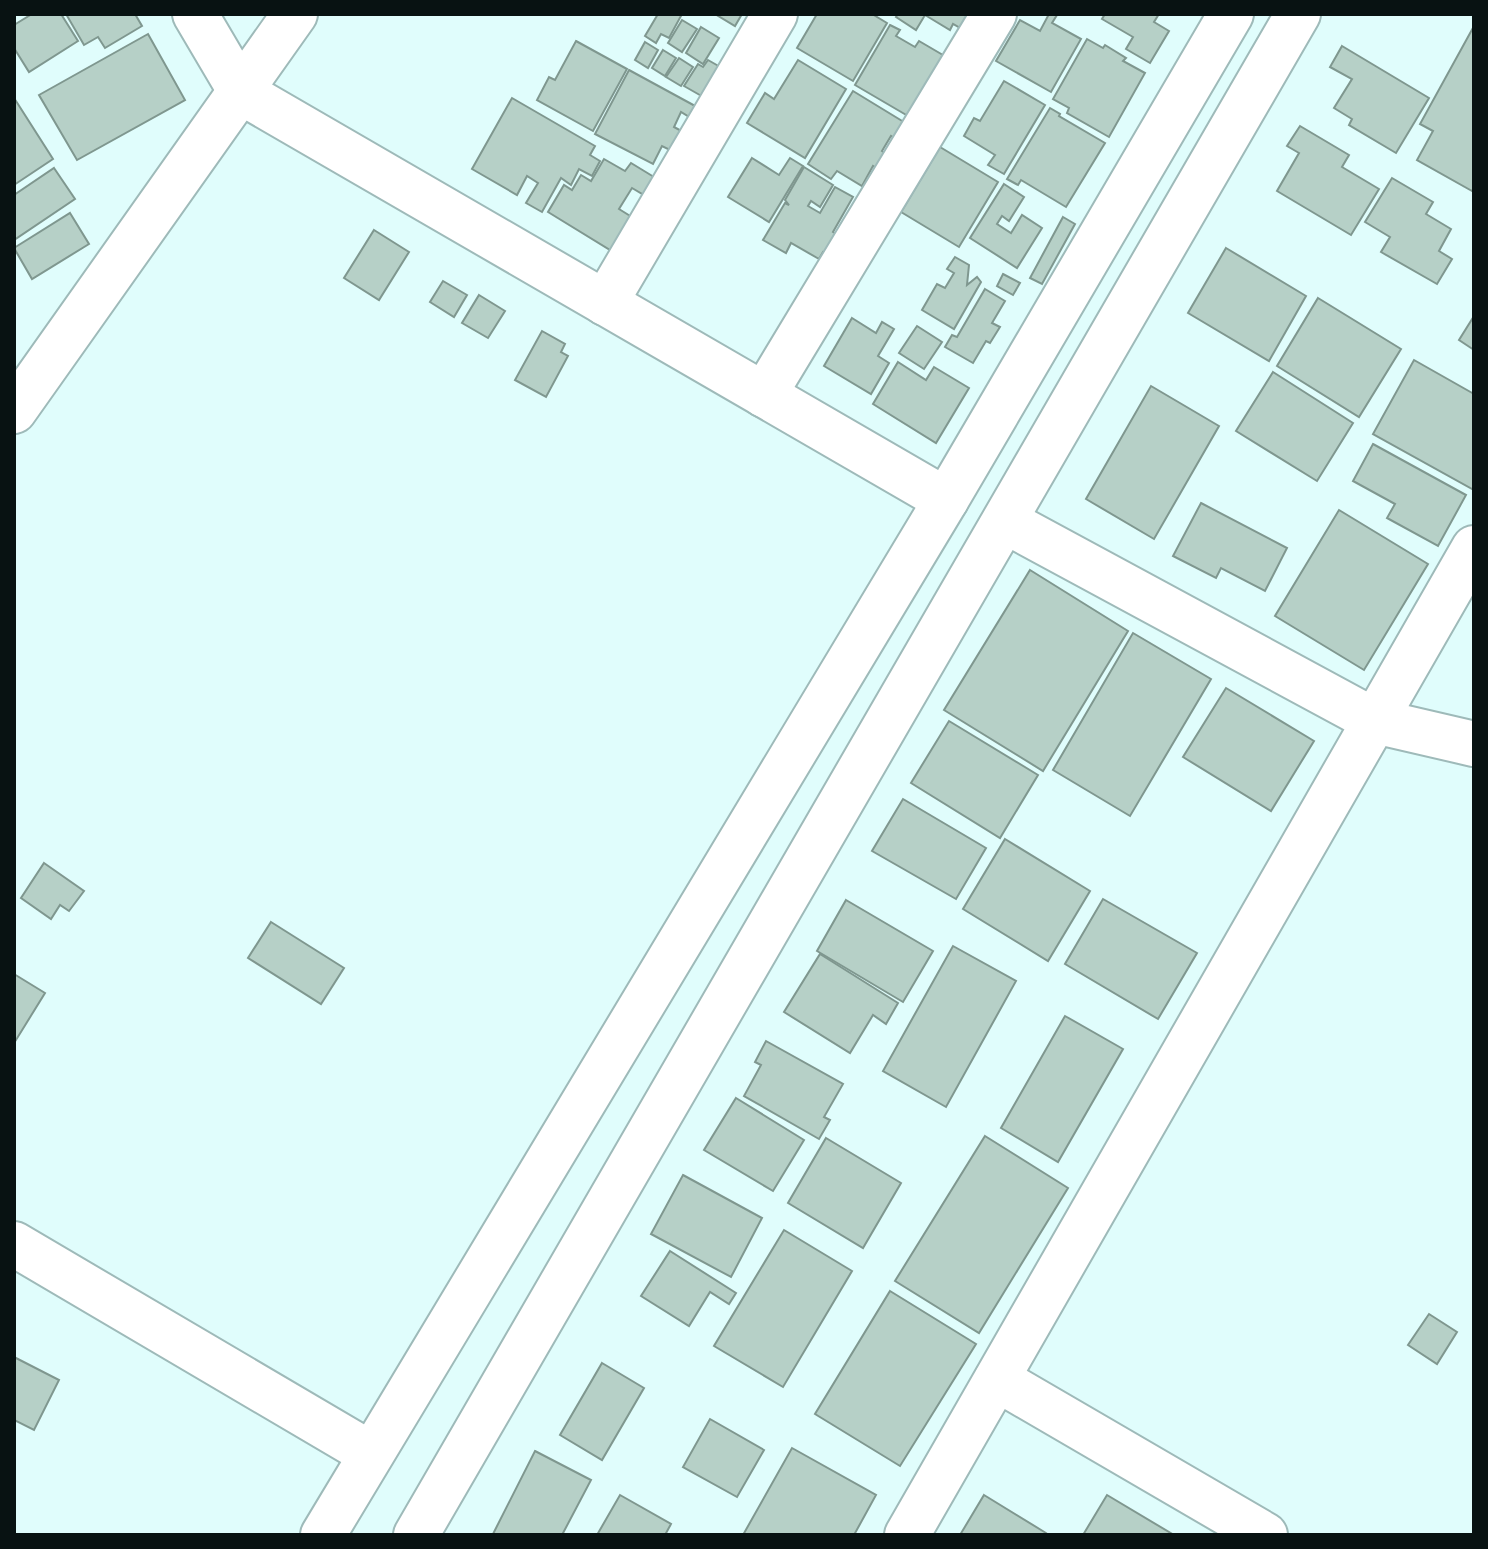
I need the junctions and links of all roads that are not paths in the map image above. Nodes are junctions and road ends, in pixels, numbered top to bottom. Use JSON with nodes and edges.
{"nodes":[{"id":1,"x":195,"y":14,"type":"edge"},
{"id":2,"x":295,"y":14,"type":"edge"},
{"id":3,"x":775,"y":14,"type":"edge"},
{"id":4,"x":994,"y":14,"type":"edge"},
{"id":5,"x":1231,"y":14,"type":"edge"},
{"id":6,"x":1298,"y":14,"type":"edge"},
{"id":7,"x":241,"y":92,"type":"junction"},
{"id":8,"x":605,"y":303,"type":"junction"},
{"id":9,"x":19,"y":391,"type":"edge"},
{"id":10,"x":764,"y":395,"type":"junction"},
{"id":11,"x":946,"y":500,"type":"junction"},
{"id":12,"x":1005,"y":521,"type":"junction"},
{"id":13,"x":1474,"y":548,"type":"edge"},
{"id":14,"x":1375,"y":721,"type":"junction"},
{"id":15,"x":1474,"y":744,"type":"edge"},
{"id":16,"x":14,"y":1244,"type":"edge"},
{"id":17,"x":997,"y":1379,"type":"junction"},
{"id":18,"x":371,"y":1454,"type":"junction"},
{"id":19,"x":323,"y":1535,"type":"edge"},
{"id":20,"x":416,"y":1535,"type":"edge"},
{"id":21,"x":907,"y":1535,"type":"edge"},
{"id":22,"x":1265,"y":1535,"type":"edge"}],
"edges":[{"from":1,"to":7,"type":"street"},
{"from":2,"to":7,"type":"street"},
{"from":3,"to":8,"type":"street"},
{"from":4,"to":10,"type":"street"},
{"from":5,"to":11,"type":"street"},
{"from":6,"to":12,"type":"street"},
{"from":7,"to":8,"type":"street"},
{"from":7,"to":9,"type":"street"},
{"from":8,"to":10,"type":"street"},
{"from":10,"to":11,"type":"street"},
{"from":11,"to":18,"type":"street"},
{"from":12,"to":14,"type":"street"},
{"from":12,"to":20,"type":"street"},
{"from":13,"to":14,"type":"street"},
{"from":14,"to":15,"type":"street"},
{"from":14,"to":17,"type":"street"},
{"from":16,"to":18,"type":"street"},
{"from":17,"to":21,"type":"street"},
{"from":17,"to":22,"type":"street"},
{"from":18,"to":19,"type":"street"}]}
